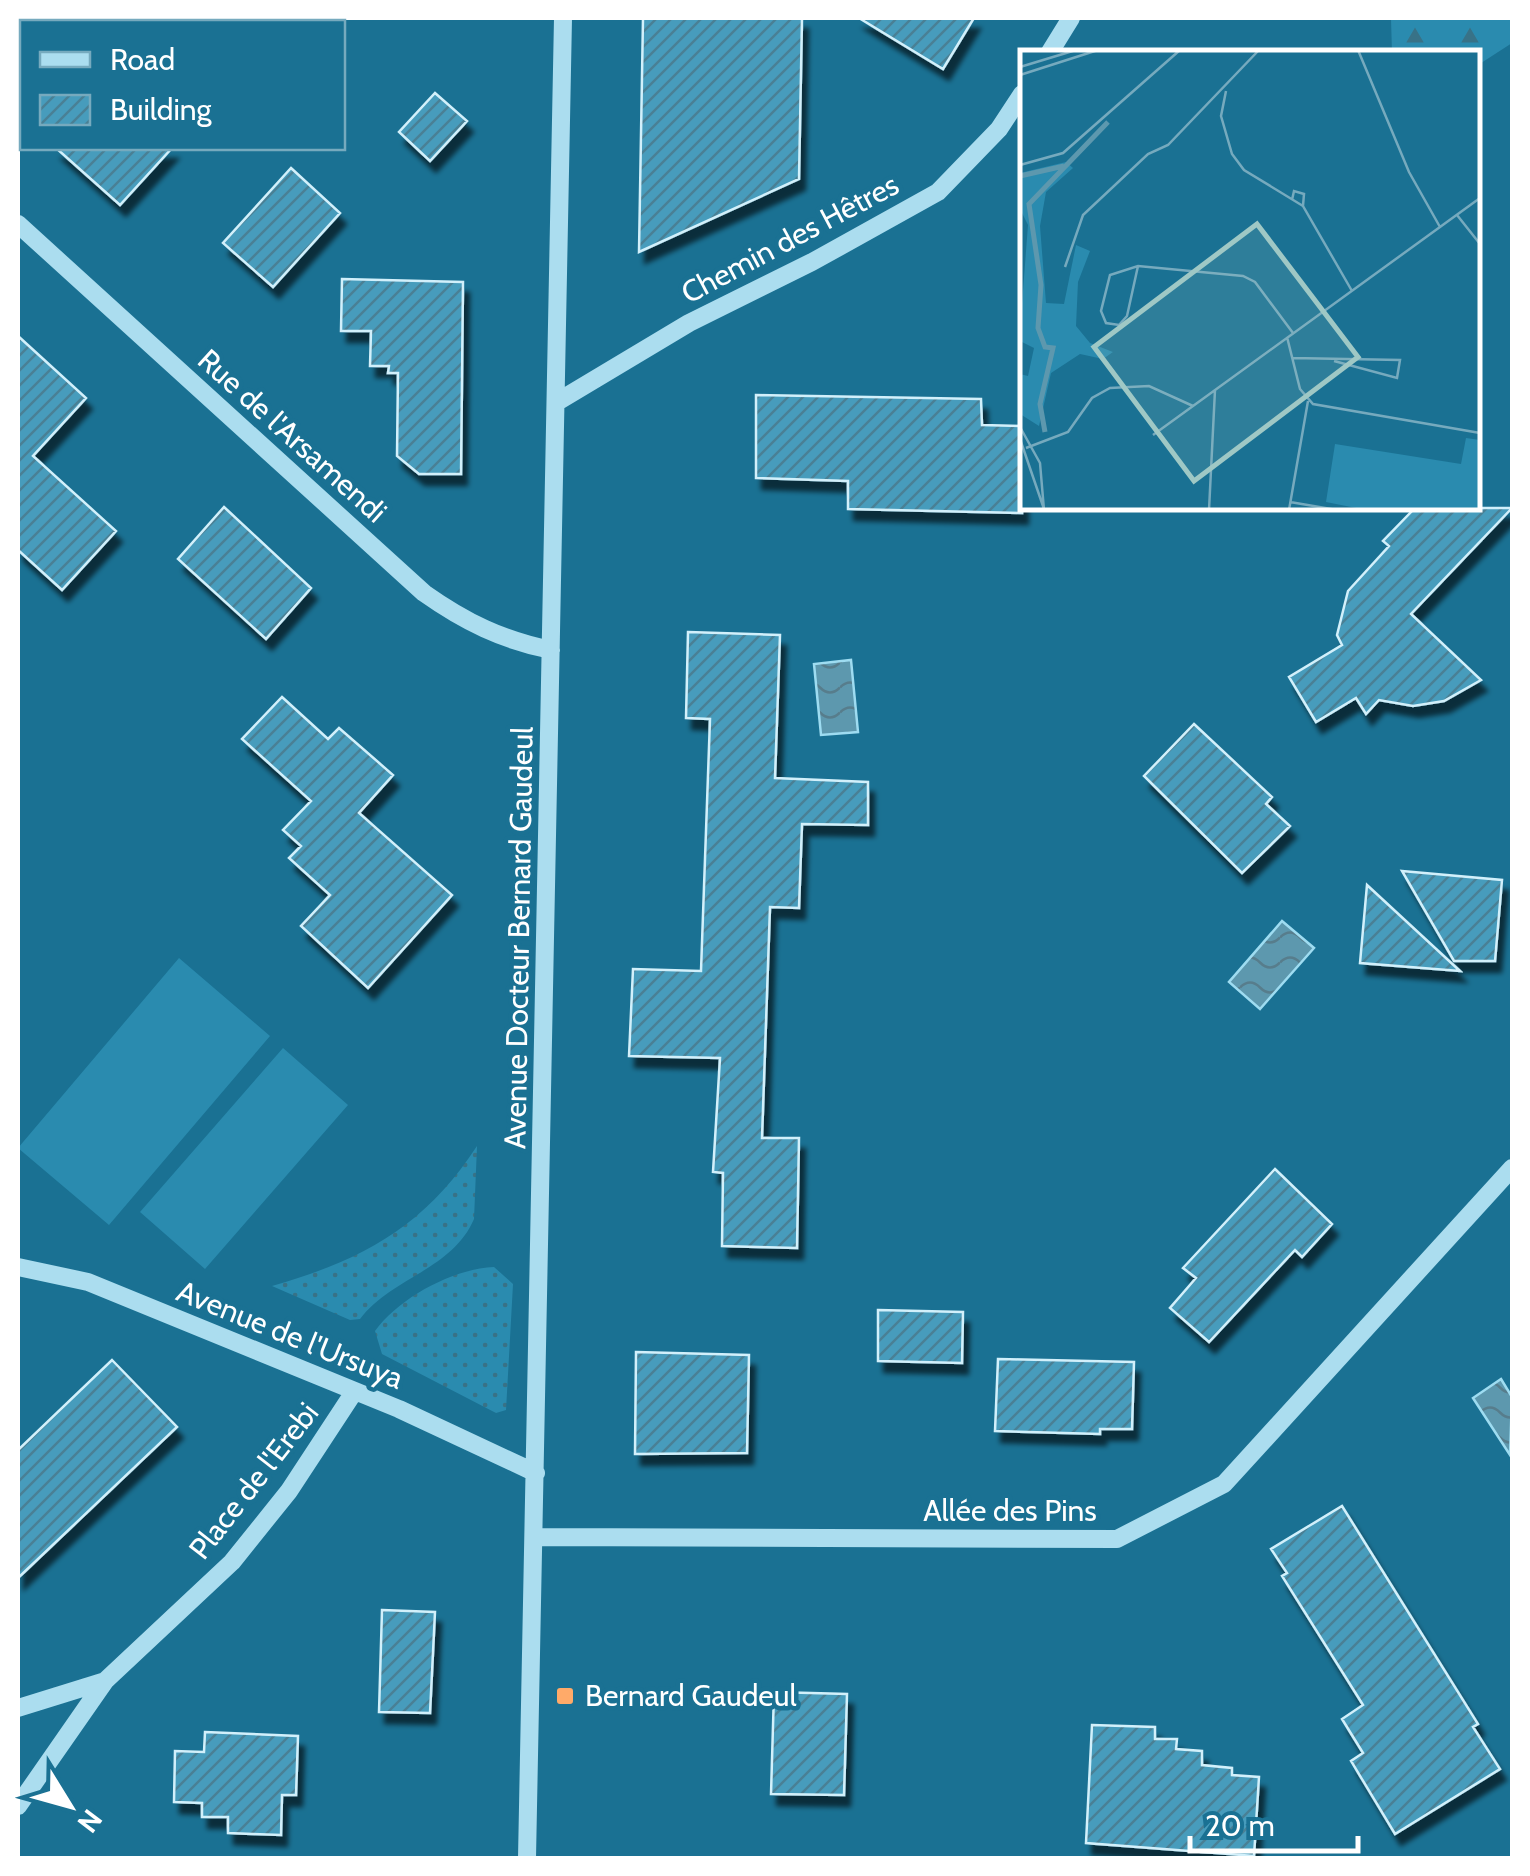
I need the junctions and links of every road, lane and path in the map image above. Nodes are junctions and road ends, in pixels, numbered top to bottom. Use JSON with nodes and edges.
{"nodes":[{"id":1,"x":564,"y":18,"type":"edge"},
{"id":2,"x":1071,"y":18,"type":"edge"},
{"id":3,"x":1051,"y":50,"type":"edge"},
{"id":4,"x":1020,"y":97,"type":"edge"},
{"id":5,"x":18,"y":224,"type":"edge"},
{"id":6,"x":556,"y":402,"type":"junction"},
{"id":7,"x":551,"y":650,"type":"junction"},
{"id":8,"x":1512,"y":1168,"type":"edge"},
{"id":9,"x":18,"y":1267,"type":"edge"},
{"id":10,"x":354,"y":1392,"type":"junction"},
{"id":11,"x":536,"y":1473,"type":"junction"},
{"id":12,"x":534,"y":1538,"type":"junction"},
{"id":13,"x":105,"y":1681,"type":"junction"},
{"id":14,"x":18,"y":1708,"type":"edge"},
{"id":15,"x":18,"y":1806,"type":"edge"},
{"id":16,"x":528,"y":1858,"type":"edge"}],
"edges":[{"from":1,"to":6,"type":"street","name":"Avenue Docteur Bernard Gaudeul"},
{"from":2,"to":3,"type":"street"},
{"from":4,"to":6,"type":"street","name":"Chemin des Hêtres"},
{"from":5,"to":7,"type":"street","name":"Rue de l'Arsamendi"},
{"from":6,"to":7,"type":"street","name":"Avenue Docteur Bernard Gaudeul"},
{"from":7,"to":11,"type":"street","name":"Avenue Docteur Bernard Gaudeul"},
{"from":8,"to":12,"type":"street","name":"Allée des Pins"},
{"from":9,"to":10,"type":"street","name":"Avenue de l'Ursuya"},
{"from":10,"to":11,"type":"street","name":"Avenue de l'Ursuya"},
{"from":10,"to":13,"type":"street","name":"Place de l'Erebi"},
{"from":11,"to":12,"type":"street","name":"Avenue Docteur Bernard Gaudeul"},
{"from":12,"to":16,"type":"street","name":"Avenue Docteur Bernard Gaudeul"},
{"from":13,"to":14,"type":"street","name":"Place de l'Erebi"},
{"from":13,"to":15,"type":"street","name":"Place de l'Erebi"}]}
